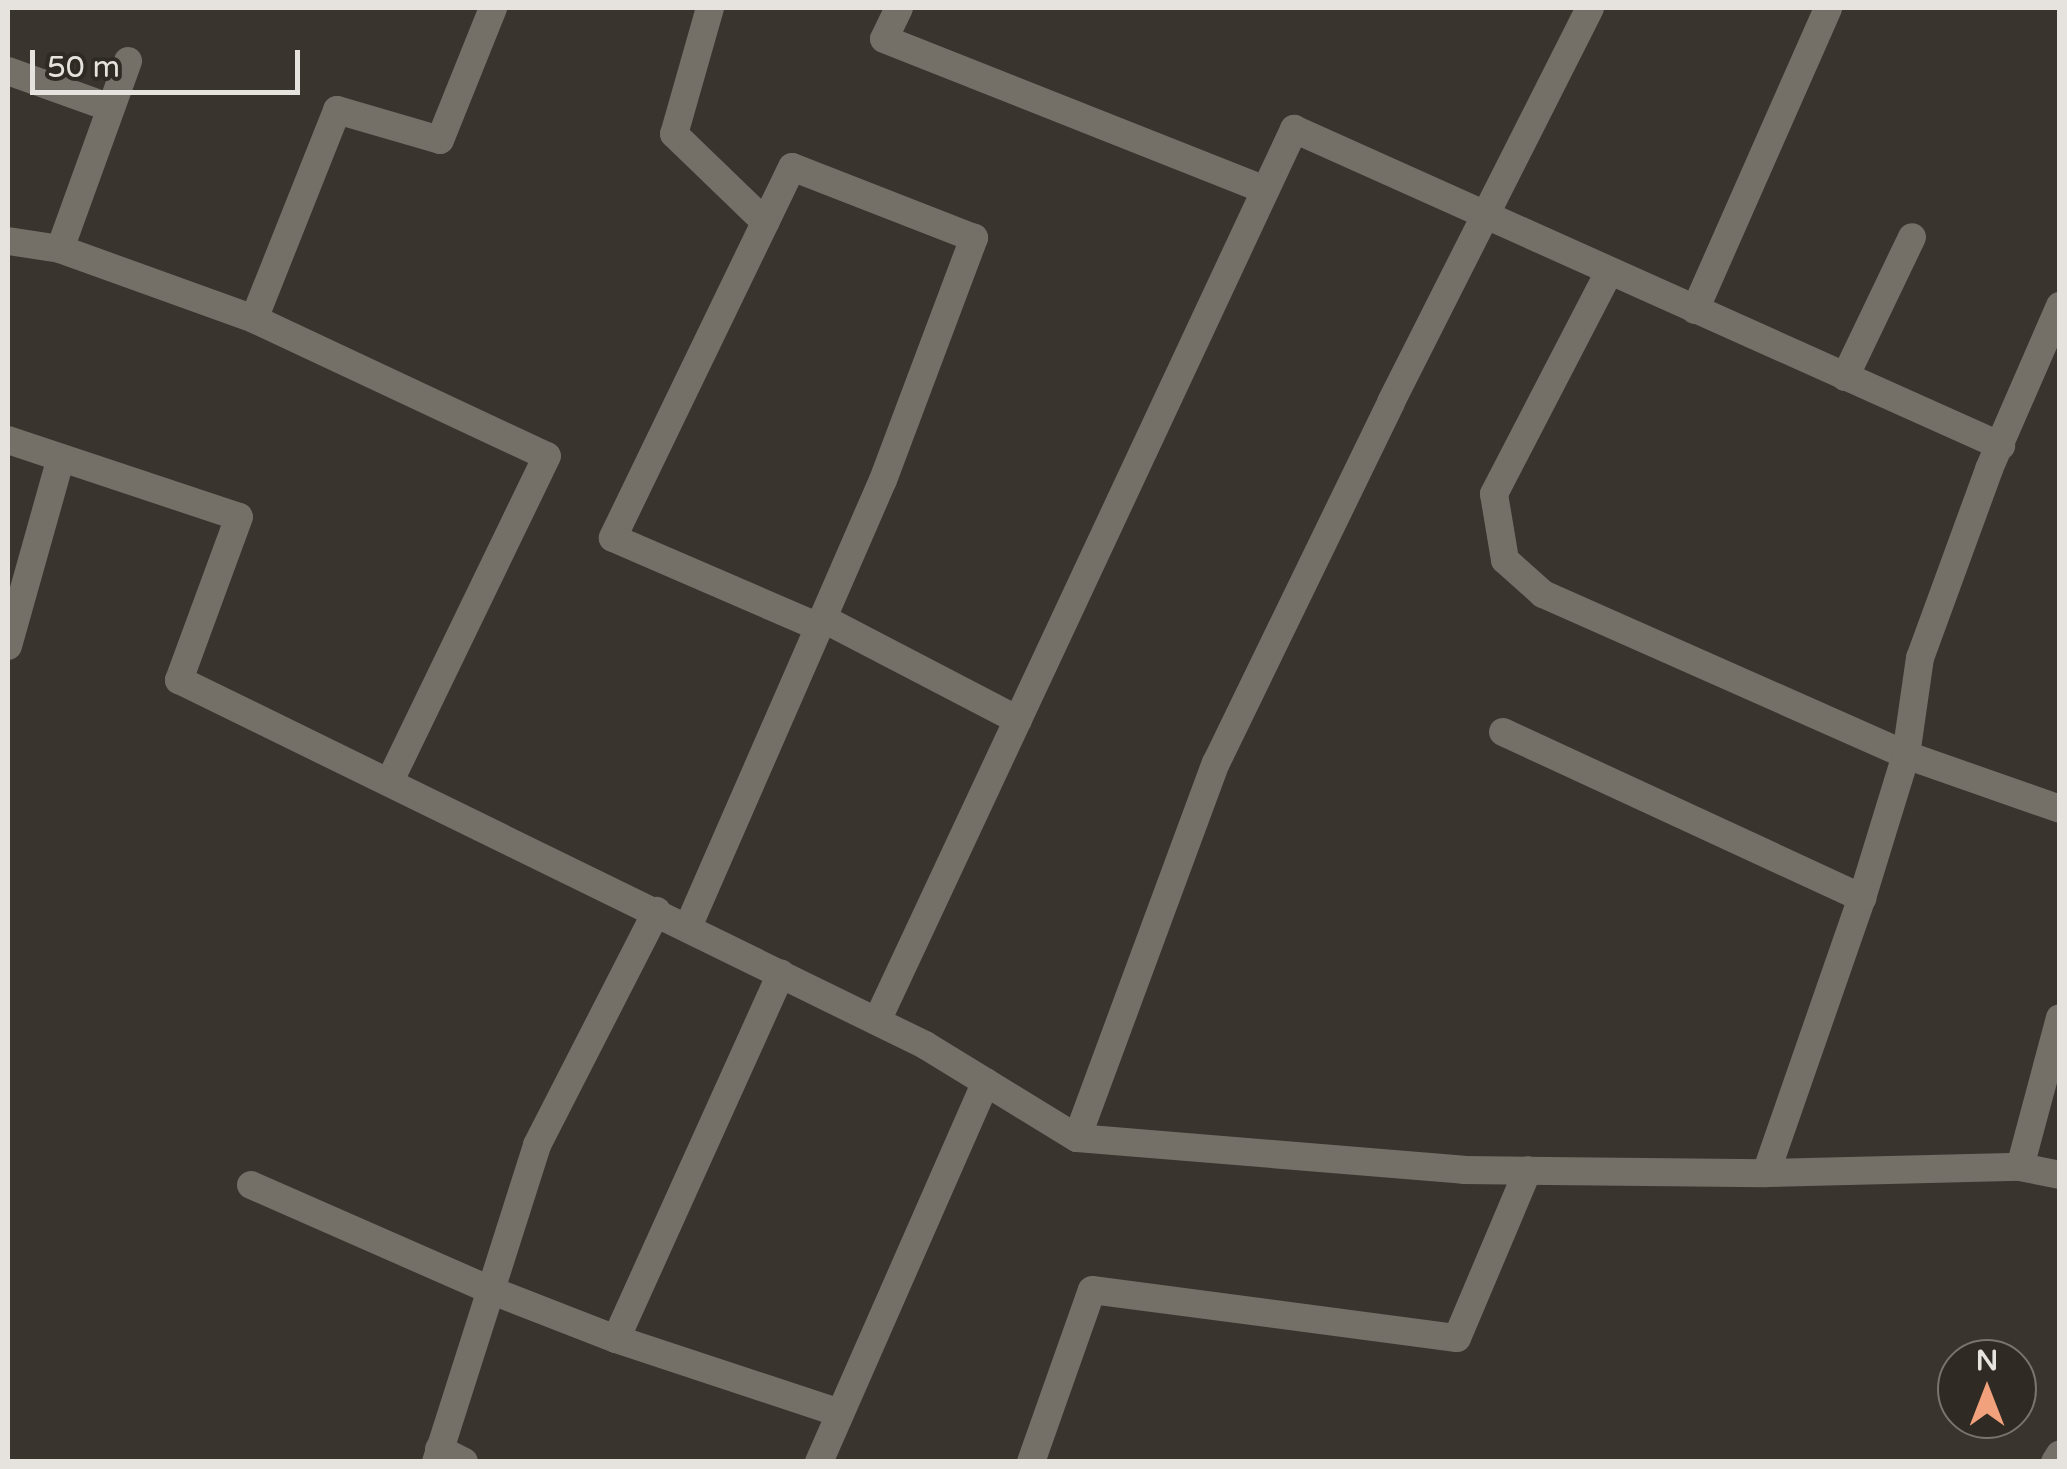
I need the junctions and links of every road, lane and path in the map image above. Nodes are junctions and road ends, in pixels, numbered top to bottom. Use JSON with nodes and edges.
{"nodes":[{"id":1,"x":493,"y":8,"type":"edge"},
{"id":2,"x":710,"y":8,"type":"edge"},
{"id":3,"x":899,"y":8,"type":"edge"},
{"id":4,"x":1590,"y":8,"type":"edge"},
{"id":5,"x":1828,"y":8,"type":"edge"},
{"id":6,"x":128,"y":60,"type":"dead end"},
{"id":7,"x":8,"y":71,"type":"edge"},
{"id":8,"x":111,"y":108,"type":"junction"},
{"id":9,"x":1265,"y":190,"type":"junction"},
{"id":10,"x":1486,"y":218,"type":"junction"},
{"id":11,"x":765,"y":222,"type":"junction"},
{"id":12,"x":1912,"y":237,"type":"dead end"},
{"id":13,"x":8,"y":242,"type":"edge"},
{"id":14,"x":60,"y":249,"type":"junction"},
{"id":15,"x":1609,"y":272,"type":"junction"},
{"id":16,"x":2060,"y":306,"type":"edge"},
{"id":17,"x":1695,"y":310,"type":"junction"},
{"id":18,"x":254,"y":319,"type":"junction"},
{"id":19,"x":1845,"y":376,"type":"junction"},
{"id":20,"x":8,"y":440,"type":"edge"},
{"id":21,"x":2000,"y":446,"type":"junction"},
{"id":22,"x":61,"y":458,"type":"junction"},
{"id":23,"x":821,"y":622,"type":"junction"},
{"id":24,"x":8,"y":646,"type":"edge"},
{"id":25,"x":1018,"y":720,"type":"junction"},
{"id":26,"x":1503,"y":732,"type":"dead end"},
{"id":27,"x":1906,"y":755,"type":"junction"},
{"id":28,"x":390,"y":780,"type":"junction"},
{"id":29,"x":2060,"y":809,"type":"edge"},
{"id":30,"x":1862,"y":898,"type":"junction"},
{"id":31,"x":657,"y":911,"type":"junction"},
{"id":32,"x":688,"y":926,"type":"junction"},
{"id":33,"x":781,"y":973,"type":"junction"},
{"id":34,"x":2060,"y":1018,"type":"edge"},
{"id":35,"x":877,"y":1021,"type":"junction"},
{"id":36,"x":986,"y":1082,"type":"junction"},
{"id":37,"x":1077,"y":1138,"type":"junction"},
{"id":38,"x":2020,"y":1166,"type":"junction"},
{"id":39,"x":1528,"y":1170,"type":"junction"},
{"id":40,"x":1766,"y":1172,"type":"junction"},
{"id":41,"x":2060,"y":1175,"type":"edge"},
{"id":42,"x":250,"y":1184,"type":"dead end"},
{"id":43,"x":490,"y":1290,"type":"junction"},
{"id":44,"x":616,"y":1339,"type":"junction"},
{"id":45,"x":840,"y":1413,"type":"junction"},
{"id":46,"x":2060,"y":1454,"type":"edge"},
{"id":47,"x":446,"y":1457,"type":"edge"},
{"id":48,"x":819,"y":1462,"type":"edge"},
{"id":49,"x":1031,"y":1462,"type":"edge"},
{"id":50,"x":2055,"y":1462,"type":"edge"}],
"edges":[{"from":1,"to":18,"type":"street"},
{"from":2,"to":11,"type":"street"},
{"from":3,"to":9,"type":"street"},
{"from":4,"to":10,"type":"street"},
{"from":5,"to":17,"type":"street"},
{"from":6,"to":8,"type":"street"},
{"from":7,"to":8,"type":"street"},
{"from":8,"to":14,"type":"street"},
{"from":9,"to":10,"type":"street"},
{"from":9,"to":25,"type":"street"},
{"from":10,"to":15,"type":"street"},
{"from":10,"to":37,"type":"street"},
{"from":11,"to":23,"type":"street"},
{"from":11,"to":23,"type":"street"},
{"from":12,"to":19,"type":"street"},
{"from":13,"to":14,"type":"street"},
{"from":14,"to":18,"type":"street"},
{"from":15,"to":17,"type":"street"},
{"from":15,"to":27,"type":"street"},
{"from":16,"to":21,"type":"street"},
{"from":17,"to":19,"type":"street"},
{"from":18,"to":28,"type":"street"},
{"from":19,"to":21,"type":"street"},
{"from":20,"to":22,"type":"street"},
{"from":21,"to":27,"type":"street"},
{"from":22,"to":24,"type":"street"},
{"from":22,"to":28,"type":"street"},
{"from":23,"to":25,"type":"street"},
{"from":23,"to":32,"type":"street"},
{"from":25,"to":35,"type":"street"},
{"from":26,"to":30,"type":"street"},
{"from":27,"to":29,"type":"street"},
{"from":27,"to":30,"type":"street"},
{"from":28,"to":31,"type":"street"},
{"from":30,"to":40,"type":"street"},
{"from":31,"to":32,"type":"street"},
{"from":31,"to":43,"type":"street"},
{"from":32,"to":33,"type":"street"},
{"from":33,"to":35,"type":"street"},
{"from":33,"to":44,"type":"street"},
{"from":34,"to":38,"type":"street"},
{"from":35,"to":36,"type":"street"},
{"from":36,"to":37,"type":"street"},
{"from":36,"to":45,"type":"street"},
{"from":37,"to":39,"type":"street"},
{"from":38,"to":40,"type":"street"},
{"from":38,"to":41,"type":"street"},
{"from":39,"to":40,"type":"street"},
{"from":39,"to":49,"type":"street"},
{"from":42,"to":43,"type":"street"},
{"from":43,"to":44,"type":"street"},
{"from":43,"to":47,"type":"street"},
{"from":44,"to":45,"type":"street"},
{"from":45,"to":48,"type":"street"},
{"from":46,"to":50,"type":"street"}]}
